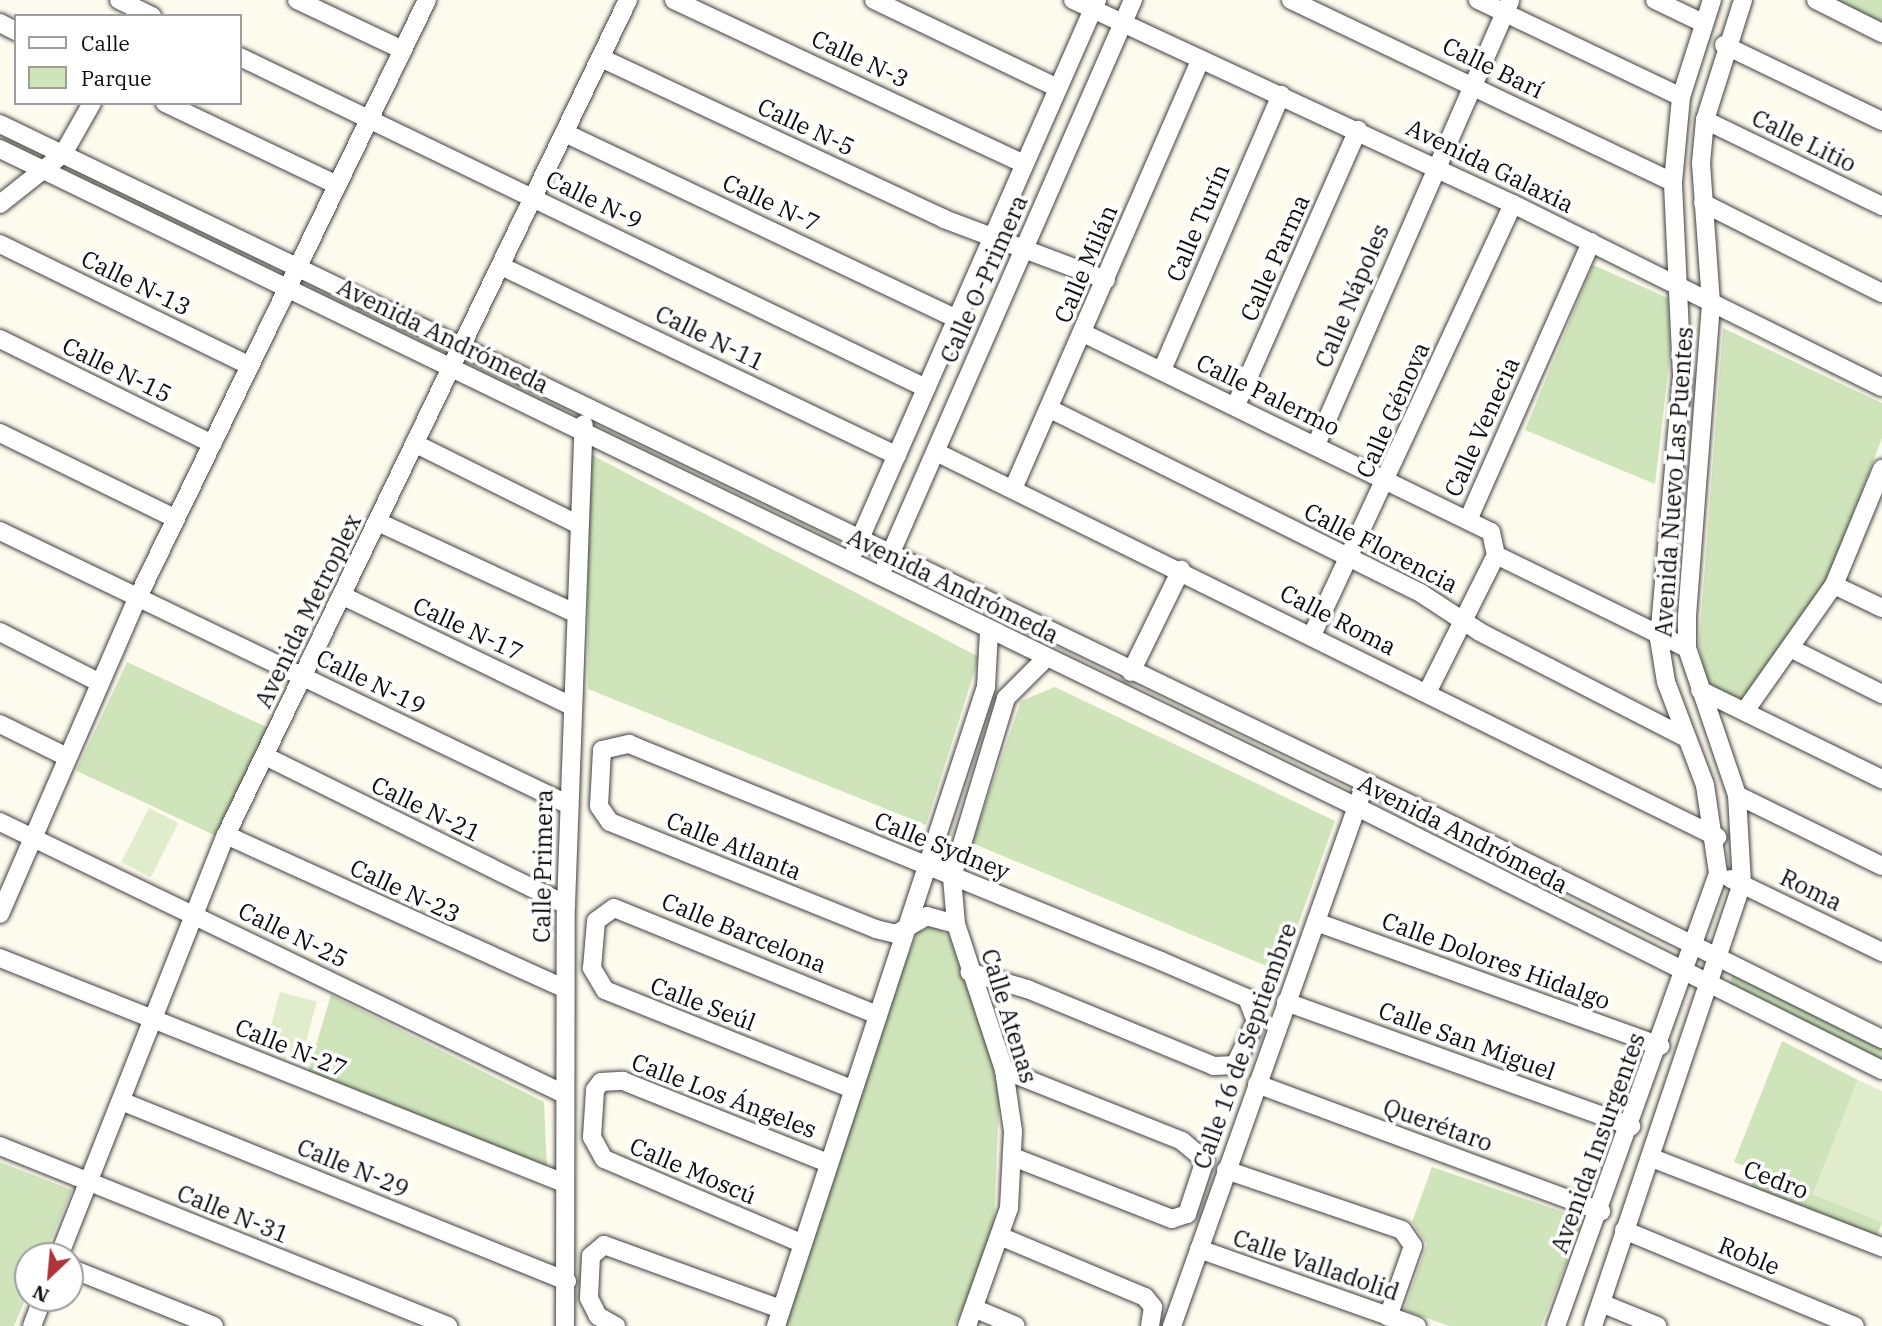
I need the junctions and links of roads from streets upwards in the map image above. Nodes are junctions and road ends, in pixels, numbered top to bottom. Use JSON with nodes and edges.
{"nodes":[{"id":1,"x":119,"y":0,"type":"edge"},
{"id":2,"x":297,"y":0,"type":"edge"},
{"id":3,"x":428,"y":0,"type":"edge"},
{"id":4,"x":628,"y":0,"type":"edge"},
{"id":5,"x":674,"y":0,"type":"edge"},
{"id":6,"x":874,"y":0,"type":"edge"},
{"id":7,"x":1073,"y":0,"type":"edge"},
{"id":8,"x":1133,"y":0,"type":"edge"},
{"id":9,"x":1291,"y":0,"type":"edge"},
{"id":10,"x":1478,"y":0,"type":"edge"},
{"id":11,"x":1655,"y":0,"type":"edge"},
{"id":12,"x":1712,"y":0,"type":"edge"},
{"id":13,"x":1743,"y":0,"type":"edge"},
{"id":14,"x":1816,"y":0,"type":"edge"},
{"id":15,"x":1095,"y":5,"type":"edge"},
{"id":16,"x":1507,"y":7,"type":"edge"},
{"id":17,"x":141,"y":10,"type":"edge"},
{"id":18,"x":1123,"y":23,"type":"junction"},
{"id":19,"x":1703,"y":23,"type":"junction"},
{"id":20,"x":1882,"y":33,"type":"edge"},
{"id":21,"x":1724,"y":45,"type":"junction"},
{"id":22,"x":403,"y":51,"type":"junction"},
{"id":23,"x":601,"y":58,"type":"junction"},
{"id":24,"x":1201,"y":58,"type":"junction"},
{"id":25,"x":242,"y":59,"type":"edge"},
{"id":26,"x":1471,"y":85,"type":"junction"},
{"id":27,"x":1058,"y":88,"type":"junction"},
{"id":28,"x":1281,"y":95,"type":"junction"},
{"id":29,"x":1681,"y":97,"type":"junction"},
{"id":30,"x":91,"y":105,"type":"edge"},
{"id":31,"x":169,"y":105,"type":"edge"},
{"id":32,"x":370,"y":119,"type":"junction"},
{"id":33,"x":1704,"y":120,"type":"junction"},
{"id":34,"x":1882,"y":121,"type":"edge"},
{"id":35,"x":0,"y":124,"type":"edge"},
{"id":36,"x":1358,"y":130,"type":"junction"},
{"id":37,"x":565,"y":133,"type":"junction"},
{"id":38,"x":0,"y":149,"type":"edge"},
{"id":39,"x":63,"y":154,"type":"junction"},
{"id":40,"x":1024,"y":164,"type":"junction"},
{"id":41,"x":1433,"y":166,"type":"junction"},
{"id":42,"x":46,"y":171,"type":"junction"},
{"id":43,"x":1673,"y":182,"type":"junction"},
{"id":44,"x":337,"y":185,"type":"junction"},
{"id":45,"x":534,"y":198,"type":"junction"},
{"id":46,"x":1703,"y":203,"type":"junction"},
{"id":47,"x":0,"y":204,"type":"edge"},
{"id":48,"x":1513,"y":204,"type":"junction"},
{"id":49,"x":1882,"y":206,"type":"edge"},
{"id":50,"x":992,"y":235,"type":"junction"},
{"id":51,"x":1591,"y":242,"type":"junction"},
{"id":52,"x":0,"y":244,"type":"edge"},
{"id":53,"x":1026,"y":245,"type":"junction"},
{"id":54,"x":298,"y":266,"type":"junction"},
{"id":55,"x":501,"y":266,"type":"junction"},
{"id":56,"x":1106,"y":280,"type":"junction"},
{"id":57,"x":288,"y":287,"type":"junction"},
{"id":58,"x":1682,"y":288,"type":"junction"},
{"id":59,"x":1882,"y":293,"type":"edge"},
{"id":60,"x":1711,"y":303,"type":"junction"},
{"id":61,"x":956,"y":319,"type":"junction"},
{"id":62,"x":1083,"y":332,"type":"junction"},
{"id":63,"x":0,"y":339,"type":"edge"},
{"id":64,"x":462,"y":347,"type":"junction"},
{"id":65,"x":250,"y":366,"type":"junction"},
{"id":66,"x":452,"y":368,"type":"junction"},
{"id":67,"x":1162,"y":370,"type":"junction"},
{"id":68,"x":1882,"y":387,"type":"edge"},
{"id":69,"x":926,"y":388,"type":"junction"},
{"id":70,"x":1237,"y":405,"type":"junction"},
{"id":71,"x":591,"y":408,"type":"junction"},
{"id":72,"x":1050,"y":409,"type":"junction"},
{"id":73,"x":581,"y":431,"type":"junction"},
{"id":74,"x":0,"y":433,"type":"edge"},
{"id":75,"x":212,"y":444,"type":"junction"},
{"id":76,"x":416,"y":444,"type":"junction"},
{"id":77,"x":1316,"y":445,"type":"junction"},
{"id":78,"x":936,"y":452,"type":"junction"},
{"id":79,"x":897,"y":456,"type":"junction"},
{"id":80,"x":1882,"y":469,"type":"edge"},
{"id":81,"x":1388,"y":482,"type":"junction"},
{"id":82,"x":1013,"y":489,"type":"junction"},
{"id":83,"x":176,"y":519,"type":"junction"},
{"id":84,"x":1468,"y":520,"type":"junction"},
{"id":85,"x":378,"y":522,"type":"junction"},
{"id":86,"x":577,"y":524,"type":"junction"},
{"id":87,"x":0,"y":531,"type":"edge"},
{"id":88,"x":859,"y":540,"type":"junction"},
{"id":89,"x":890,"y":555,"type":"junction"},
{"id":90,"x":1496,"y":555,"type":"junction"},
{"id":91,"x":1350,"y":558,"type":"junction"},
{"id":92,"x":849,"y":562,"type":"junction"},
{"id":93,"x":1181,"y":570,"type":"junction"},
{"id":94,"x":880,"y":578,"type":"junction"},
{"id":95,"x":1834,"y":585,"type":"junction"},
{"id":96,"x":342,"y":596,"type":"junction"},
{"id":97,"x":138,"y":597,"type":"junction"},
{"id":98,"x":1882,"y":608,"type":"edge"},
{"id":99,"x":575,"y":613,"type":"junction"},
{"id":100,"x":1463,"y":622,"type":"junction"},
{"id":101,"x":989,"y":631,"type":"junction"},
{"id":102,"x":0,"y":632,"type":"edge"},
{"id":103,"x":1313,"y":633,"type":"junction"},
{"id":104,"x":1660,"y":639,"type":"junction"},
{"id":105,"x":1687,"y":648,"type":"junction"},
{"id":106,"x":1790,"y":648,"type":"junction"},
{"id":107,"x":1044,"y":660,"type":"junction"},
{"id":108,"x":1131,"y":672,"type":"junction"},
{"id":109,"x":303,"y":676,"type":"junction"},
{"id":110,"x":100,"y":683,"type":"junction"},
{"id":111,"x":1700,"y":690,"type":"junction"},
{"id":112,"x":1427,"y":693,"type":"junction"},
{"id":113,"x":1882,"y":694,"type":"edge"},
{"id":114,"x":572,"y":706,"type":"junction"},
{"id":115,"x":1745,"y":711,"type":"junction"},
{"id":116,"x":0,"y":724,"type":"edge"},
{"id":117,"x":1684,"y":737,"type":"junction"},
{"id":118,"x":265,"y":756,"type":"junction"},
{"id":119,"x":67,"y":757,"type":"junction"},
{"id":120,"x":600,"y":757,"type":"joint"},
{"id":121,"x":1882,"y":779,"type":"edge"},
{"id":122,"x":1365,"y":784,"type":"junction"},
{"id":123,"x":950,"y":796,"type":"junction"},
{"id":124,"x":1737,"y":796,"type":"junction"},
{"id":125,"x":970,"y":803,"type":"junction"},
{"id":126,"x":569,"y":805,"type":"junction"},
{"id":127,"x":1357,"y":807,"type":"junction"},
{"id":128,"x":0,"y":822,"type":"edge"},
{"id":129,"x":226,"y":835,"type":"junction"},
{"id":130,"x":1717,"y":836,"type":"junction"},
{"id":131,"x":31,"y":837,"type":"junction"},
{"id":132,"x":1882,"y":866,"type":"edge"},
{"id":133,"x":926,"y":868,"type":"junction"},
{"id":134,"x":1718,"y":873,"type":"junction"},
{"id":135,"x":952,"y":877,"type":"junction"},
{"id":136,"x":1742,"y":884,"type":"junction"},
{"id":137,"x":566,"y":905,"type":"junction"},
{"id":138,"x":191,"y":913,"type":"junction"},
{"id":139,"x":0,"y":914,"type":"edge"},
{"id":140,"x":596,"y":921,"type":"joint"},
{"id":141,"x":1316,"y":922,"type":"junction"},
{"id":142,"x":956,"y":924,"type":"junction"},
{"id":143,"x":905,"y":931,"type":"junction"},
{"id":144,"x":1693,"y":950,"type":"junction"},
{"id":145,"x":1882,"y":952,"type":"edge"},
{"id":146,"x":0,"y":958,"type":"edge"},
{"id":147,"x":1718,"y":962,"type":"junction"},
{"id":148,"x":969,"y":972,"type":"junction"},
{"id":149,"x":1685,"y":976,"type":"junction"},
{"id":150,"x":1710,"y":988,"type":"junction"},
{"id":151,"x":565,"y":989,"type":"junction"},
{"id":152,"x":1286,"y":1002,"type":"junction"},
{"id":153,"x":878,"y":1015,"type":"junction"},
{"id":154,"x":152,"y":1018,"type":"junction"},
{"id":155,"x":1882,"y":1039,"type":"edge"},
{"id":156,"x":1661,"y":1046,"type":"junction"},
{"id":157,"x":1004,"y":1070,"type":"junction"},
{"id":158,"x":1882,"y":1070,"type":"edge"},
{"id":159,"x":601,"y":1082,"type":"joint"},
{"id":160,"x":1257,"y":1084,"type":"junction"},
{"id":161,"x":852,"y":1089,"type":"junction"},
{"id":162,"x":564,"y":1094,"type":"junction"},
{"id":163,"x":121,"y":1101,"type":"junction"},
{"id":164,"x":1631,"y":1126,"type":"junction"},
{"id":165,"x":0,"y":1146,"type":"edge"},
{"id":166,"x":1013,"y":1157,"type":"junction"},
{"id":167,"x":1652,"y":1158,"type":"junction"},
{"id":168,"x":828,"y":1163,"type":"junction"},
{"id":169,"x":1226,"y":1170,"type":"junction"},
{"id":170,"x":88,"y":1183,"type":"junction"},
{"id":171,"x":564,"y":1183,"type":"junction"},
{"id":172,"x":1601,"y":1211,"type":"junction"},
{"id":173,"x":1624,"y":1230,"type":"junction"},
{"id":174,"x":1002,"y":1237,"type":"junction"},
{"id":175,"x":65,"y":1242,"type":"edge"},
{"id":176,"x":801,"y":1243,"type":"junction"},
{"id":177,"x":1882,"y":1247,"type":"edge"},
{"id":178,"x":1199,"y":1249,"type":"junction"},
{"id":179,"x":84,"y":1274,"type":"edge"},
{"id":180,"x":567,"y":1281,"type":"junction"},
{"id":181,"x":1601,"y":1303,"type":"junction"},
{"id":182,"x":976,"y":1309,"type":"junction"},
{"id":183,"x":778,"y":1317,"type":"edge"},
{"id":184,"x":1388,"y":1317,"type":"junction"},
{"id":185,"x":1152,"y":1320,"type":"edge"},
{"id":186,"x":214,"y":1326,"type":"edge"},
{"id":187,"x":448,"y":1326,"type":"edge"},
{"id":188,"x":565,"y":1326,"type":"edge"},
{"id":189,"x":616,"y":1326,"type":"edge"},
{"id":190,"x":967,"y":1326,"type":"edge"},
{"id":191,"x":1016,"y":1326,"type":"edge"},
{"id":192,"x":1172,"y":1326,"type":"edge"},
{"id":193,"x":1418,"y":1326,"type":"edge"},
{"id":194,"x":1556,"y":1326,"type":"edge"},
{"id":195,"x":1593,"y":1326,"type":"edge"},
{"id":196,"x":1657,"y":1326,"type":"edge"},
{"id":197,"x":1855,"y":1326,"type":"edge"}],
"edges":[{"from":1,"to":17,"type":"street"},
{"from":2,"to":22,"type":"street"},
{"from":3,"to":22,"type":"street"},
{"from":4,"to":23,"type":"street","name":"Avenida Metroplex"},
{"from":5,"to":40,"type":"street","name":"Calle N-3"},
{"from":6,"to":27,"type":"street"},
{"from":7,"to":15,"type":"street","name":"Avenida Galaxia"},
{"from":8,"to":18,"type":"street","name":"Calle O-Primera"},
{"from":9,"to":26,"type":"street","name":"Calle Barí"},
{"from":10,"to":16,"type":"street"},
{"from":11,"to":19,"type":"street"},
{"from":12,"to":19,"type":"street","name":"Avenida Nuevo Las Puentes"},
{"from":13,"to":21,"type":"street","name":"Avenida Nuevo Las Puentes"},
{"from":14,"to":20,"type":"street"},
{"from":15,"to":18,"type":"street","name":"Avenida Galaxia"},
{"from":15,"to":27,"type":"street","name":"Calle O-Primera"},
{"from":16,"to":26,"type":"street","name":"Calle Nápoles"},
{"from":16,"to":29,"type":"street"},
{"from":18,"to":24,"type":"street","name":"Avenida Galaxia"},
{"from":18,"to":53,"type":"street","name":"Calle O-Primera"},
{"from":19,"to":29,"type":"street","name":"Avenida Nuevo Las Puentes"},
{"from":21,"to":33,"type":"street","name":"Avenida Nuevo Las Puentes"},
{"from":21,"to":34,"type":"street"},
{"from":22,"to":32,"type":"street"},
{"from":23,"to":37,"type":"street","name":"Avenida Metroplex"},
{"from":23,"to":50,"type":"street","name":"Calle N-5"},
{"from":24,"to":28,"type":"street","name":"Avenida Galaxia"},
{"from":24,"to":56,"type":"street","name":"Calle Milán"},
{"from":25,"to":32,"type":"street","name":"Calle N-9"},
{"from":26,"to":41,"type":"street","name":"Calle Nápoles"},
{"from":26,"to":43,"type":"street","name":"Calle Barí"},
{"from":27,"to":40,"type":"street","name":"Calle O-Primera"},
{"from":28,"to":36,"type":"street","name":"Avenida Galaxia"},
{"from":28,"to":67,"type":"street","name":"Calle Turín"},
{"from":29,"to":43,"type":"street","name":"Avenida Nuevo Las Puentes"},
{"from":30,"to":39,"type":"street"},
{"from":31,"to":44,"type":"street"},
{"from":32,"to":44,"type":"street"},
{"from":32,"to":45,"type":"street","name":"Calle N-9"},
{"from":33,"to":46,"type":"street","name":"Avenida Nuevo Las Puentes"},
{"from":33,"to":49,"type":"street","name":"Calle Litio"},
{"from":35,"to":39,"type":"street","name":"Avenida Andrómeda"},
{"from":36,"to":41,"type":"street","name":"Avenida Galaxia"},
{"from":36,"to":70,"type":"street","name":"Calle Parma"},
{"from":37,"to":45,"type":"street","name":"Avenida Metroplex"},
{"from":37,"to":61,"type":"street","name":"Calle N-7"},
{"from":38,"to":42,"type":"street","name":"Avenida Andrómeda"},
{"from":39,"to":42,"type":"street"},
{"from":39,"to":54,"type":"street","name":"Avenida Andrómeda"},
{"from":40,"to":50,"type":"street","name":"Calle O-Primera"},
{"from":41,"to":48,"type":"street","name":"Avenida Galaxia"},
{"from":41,"to":77,"type":"street","name":"Calle Nápoles"},
{"from":42,"to":47,"type":"street"},
{"from":42,"to":57,"type":"street","name":"Avenida Andrómeda"},
{"from":43,"to":58,"type":"street","name":"Avenida Nuevo Las Puentes"},
{"from":44,"to":54,"type":"street"},
{"from":45,"to":55,"type":"street","name":"Avenida Metroplex"},
{"from":45,"to":69,"type":"street","name":"Calle N-9"},
{"from":46,"to":59,"type":"street"},
{"from":46,"to":60,"type":"street","name":"Avenida Nuevo Las Puentes"},
{"from":48,"to":51,"type":"street","name":"Avenida Galaxia"},
{"from":48,"to":81,"type":"street","name":"Calle Génova"},
{"from":50,"to":53,"type":"street","name":"Calle N-5"},
{"from":50,"to":61,"type":"street","name":"Calle O-Primera"},
{"from":51,"to":58,"type":"street","name":"Avenida Galaxia"},
{"from":51,"to":84,"type":"street","name":"Calle Venecia"},
{"from":52,"to":65,"type":"street","name":"Calle N-13"},
{"from":53,"to":56,"type":"street","name":"Calle N-5"},
{"from":53,"to":78,"type":"street","name":"Calle O-Primera"},
{"from":54,"to":57,"type":"street"},
{"from":54,"to":64,"type":"street","name":"Avenida Andrómeda"},
{"from":55,"to":64,"type":"street","name":"Avenida Metroplex"},
{"from":55,"to":79,"type":"street","name":"Calle N-11"},
{"from":56,"to":62,"type":"street","name":"Calle Milán"},
{"from":57,"to":65,"type":"street"},
{"from":57,"to":66,"type":"street","name":"Avenida Andrómeda"},
{"from":58,"to":60,"type":"street","name":"Avenida Galaxia"},
{"from":58,"to":104,"type":"street","name":"Avenida Nuevo Las Puentes"},
{"from":60,"to":68,"type":"street","name":"Avenida Galaxia"},
{"from":60,"to":105,"type":"street","name":"Avenida Nuevo Las Puentes"},
{"from":61,"to":69,"type":"street","name":"Calle O-Primera"},
{"from":62,"to":67,"type":"street","name":"Calle Palermo"},
{"from":62,"to":72,"type":"street","name":"Calle Milán"},
{"from":63,"to":75,"type":"street","name":"Calle N-15"},
{"from":64,"to":66,"type":"street","name":"Avenida Metroplex"},
{"from":64,"to":71,"type":"street","name":"Avenida Andrómeda"},
{"from":65,"to":75,"type":"street"},
{"from":66,"to":73,"type":"street","name":"Avenida Andrómeda"},
{"from":66,"to":76,"type":"street","name":"Avenida Metroplex"},
{"from":67,"to":70,"type":"street","name":"Calle Palermo"},
{"from":69,"to":79,"type":"street","name":"Calle O-Primera"},
{"from":70,"to":77,"type":"street","name":"Calle Palermo"},
{"from":71,"to":73,"type":"street","name":"Calle Primera"},
{"from":71,"to":88,"type":"street","name":"Avenida Andrómeda"},
{"from":72,"to":82,"type":"street","name":"Calle Milán"},
{"from":72,"to":91,"type":"street","name":"Calle Florencia"},
{"from":73,"to":86,"type":"street","name":"Calle Primera"},
{"from":73,"to":92,"type":"street","name":"Avenida Andrómeda"},
{"from":74,"to":83,"type":"street"},
{"from":75,"to":83,"type":"street"},
{"from":76,"to":85,"type":"street","name":"Avenida Metroplex"},
{"from":76,"to":86,"type":"street"},
{"from":77,"to":81,"type":"street","name":"Calle Palermo"},
{"from":78,"to":82,"type":"street","name":"Calle Roma"},
{"from":78,"to":89,"type":"street","name":"Calle O-Primera"},
{"from":79,"to":88,"type":"street","name":"Calle O-Primera"},
{"from":80,"to":95,"type":"street"},
{"from":81,"to":84,"type":"street","name":"Calle Palermo"},
{"from":81,"to":91,"type":"street","name":"Calle Génova"},
{"from":82,"to":93,"type":"street","name":"Calle Roma"},
{"from":83,"to":97,"type":"street"},
{"from":84,"to":90,"type":"street","name":"Calle Venecia"},
{"from":85,"to":96,"type":"street","name":"Avenida Metroplex"},
{"from":85,"to":99,"type":"street"},
{"from":86,"to":99,"type":"street","name":"Calle Primera"},
{"from":87,"to":97,"type":"street","name":"Calle N-19"},
{"from":88,"to":89,"type":"street","name":"Avenida Andrómeda"},
{"from":88,"to":92,"type":"street","name":"Calle O-Primera"},
{"from":89,"to":94,"type":"street","name":"Calle O-Primera"},
{"from":89,"to":108,"type":"street","name":"Avenida Andrómeda"},
{"from":90,"to":100,"type":"street"},
{"from":90,"to":104,"type":"street"},
{"from":91,"to":100,"type":"street","name":"Calle Florencia"},
{"from":91,"to":103,"type":"street","name":"Calle Génova"},
{"from":92,"to":94,"type":"street","name":"Avenida Andrómeda"},
{"from":93,"to":103,"type":"street","name":"Calle Roma"},
{"from":93,"to":108,"type":"street"},
{"from":94,"to":101,"type":"street","name":"Avenida Andrómeda"},
{"from":95,"to":98,"type":"street"},
{"from":95,"to":106,"type":"street"},
{"from":96,"to":109,"type":"street","name":"Avenida Metroplex"},
{"from":96,"to":114,"type":"street","name":"Calle N-17"},
{"from":97,"to":109,"type":"street","name":"Calle N-19"},
{"from":97,"to":110,"type":"street"},
{"from":99,"to":114,"type":"street","name":"Calle Primera"},
{"from":100,"to":112,"type":"street"},
{"from":100,"to":117,"type":"street","name":"Calle Florencia"},
{"from":101,"to":107,"type":"street","name":"Avenida Andrómeda"},
{"from":101,"to":123,"type":"street"},
{"from":102,"to":110,"type":"street"},
{"from":103,"to":112,"type":"street","name":"Calle Roma"},
{"from":104,"to":105,"type":"street"},
{"from":104,"to":117,"type":"street","name":"Avenida Nuevo Las Puentes"},
{"from":105,"to":111,"type":"street","name":"Avenida Nuevo Las Puentes"},
{"from":106,"to":113,"type":"street"},
{"from":106,"to":115,"type":"street"},
{"from":107,"to":125,"type":"street","name":"Calle Atenas"},
{"from":107,"to":127,"type":"street","name":"Avenida Andrómeda"},
{"from":108,"to":122,"type":"street","name":"Avenida Andrómeda"},
{"from":109,"to":118,"type":"street","name":"Avenida Metroplex"},
{"from":109,"to":126,"type":"street","name":"Calle N-19"},
{"from":110,"to":119,"type":"street"},
{"from":111,"to":115,"type":"street"},
{"from":111,"to":124,"type":"street","name":"Avenida Nuevo Las Puentes"},
{"from":112,"to":130,"type":"street","name":"Calle Roma"},
{"from":114,"to":126,"type":"street","name":"Calle Primera"},
{"from":115,"to":121,"type":"street"},
{"from":116,"to":119,"type":"street"},
{"from":117,"to":130,"type":"street","name":"Avenida Nuevo Las Puentes"},
{"from":118,"to":129,"type":"street","name":"Avenida Metroplex"},
{"from":118,"to":137,"type":"street","name":"Calle N-21"},
{"from":119,"to":131,"type":"street"},
{"from":120,"to":133,"type":"street","name":"Calle Sydney"},
{"from":120,"to":143,"type":"street","name":"Calle Atlanta"},
{"from":122,"to":127,"type":"street","name":"Calle 16 de Septiembre"},
{"from":122,"to":144,"type":"street","name":"Avenida Andrómeda"},
{"from":123,"to":125,"type":"street"},
{"from":123,"to":133,"type":"street"},
{"from":124,"to":132,"type":"street"},
{"from":124,"to":136,"type":"street","name":"Avenida Nuevo Las Puentes"},
{"from":125,"to":135,"type":"street","name":"Calle Atenas"},
{"from":126,"to":137,"type":"street","name":"Calle Primera"},
{"from":127,"to":141,"type":"street","name":"Calle 16 de Septiembre"},
{"from":127,"to":149,"type":"street","name":"Avenida Andrómeda"},
{"from":128,"to":131,"type":"street","name":"Calle N-25"},
{"from":129,"to":138,"type":"street","name":"Avenida Metroplex"},
{"from":129,"to":151,"type":"street","name":"Calle N-23"},
{"from":130,"to":134,"type":"street","name":"Avenida Nuevo Las Puentes"},
{"from":131,"to":138,"type":"street","name":"Calle N-25"},
{"from":131,"to":139,"type":"street"},
{"from":133,"to":135,"type":"street","name":"Calle Sydney"},
{"from":133,"to":143,"type":"street"},
{"from":134,"to":136,"type":"street","name":"Roma"},
{"from":134,"to":144,"type":"street","name":"Avenida Nuevo Las Puentes"},
{"from":135,"to":142,"type":"street","name":"Calle Atenas"},
{"from":135,"to":148,"type":"street","name":"Calle Sydney"},
{"from":136,"to":145,"type":"street","name":"Roma"},
{"from":136,"to":147,"type":"street","name":"Avenida Nuevo Las Puentes"},
{"from":137,"to":151,"type":"street","name":"Calle Primera"},
{"from":138,"to":154,"type":"street","name":"Avenida Metroplex"},
{"from":138,"to":162,"type":"street","name":"Calle N-25"},
{"from":140,"to":153,"type":"street","name":"Calle Barcelona"},
{"from":140,"to":161,"type":"street","name":"Calle Seúl"},
{"from":141,"to":152,"type":"street","name":"Calle 16 de Septiembre"},
{"from":141,"to":156,"type":"street","name":"Calle Dolores Hidalgo"},
{"from":142,"to":143,"type":"street","name":"Calle Atenas"},
{"from":142,"to":148,"type":"street","name":"Calle Atenas"},
{"from":143,"to":153,"type":"street"},
{"from":144,"to":147,"type":"street","name":"Avenida Andrómeda"},
{"from":144,"to":149,"type":"street","name":"Avenida Insurgentes"},
{"from":146,"to":154,"type":"street","name":"Calle N-27"},
{"from":147,"to":150,"type":"street","name":"Avenida Nuevo Las Puentes"},
{"from":147,"to":155,"type":"street","name":"Avenida Andrómeda"},
{"from":148,"to":157,"type":"street","name":"Calle Atenas"},
{"from":149,"to":150,"type":"street","name":"Avenida Andrómeda"},
{"from":149,"to":156,"type":"street","name":"Avenida Insurgentes"},
{"from":150,"to":158,"type":"street","name":"Avenida Andrómeda"},
{"from":150,"to":167,"type":"street"},
{"from":151,"to":162,"type":"street","name":"Calle Primera"},
{"from":152,"to":160,"type":"street","name":"Calle 16 de Septiembre"},
{"from":152,"to":164,"type":"street","name":"Calle San Miguel"},
{"from":153,"to":161,"type":"street"},
{"from":154,"to":163,"type":"street","name":"Avenida Metroplex"},
{"from":154,"to":171,"type":"street","name":"Calle N-27"},
{"from":156,"to":164,"type":"street","name":"Avenida Insurgentes"},
{"from":157,"to":166,"type":"street","name":"Calle Atenas"},
{"from":157,"to":166,"type":"street"},
{"from":159,"to":168,"type":"street","name":"Calle Los Ángeles"},
{"from":159,"to":176,"type":"street","name":"Calle Moscú"},
{"from":160,"to":169,"type":"street","name":"Calle 16 de Septiembre"},
{"from":160,"to":172,"type":"street","name":"Querétaro"},
{"from":161,"to":168,"type":"street"},
{"from":162,"to":171,"type":"street","name":"Calle Primera"},
{"from":163,"to":170,"type":"street","name":"Avenida Metroplex"},
{"from":163,"to":180,"type":"street","name":"Calle N-29"},
{"from":164,"to":172,"type":"street","name":"Avenida Insurgentes"},
{"from":165,"to":170,"type":"street","name":"Calle N-31"},
{"from":166,"to":174,"type":"street","name":"Calle Atenas"},
{"from":167,"to":173,"type":"street"},
{"from":167,"to":177,"type":"street","name":"Cedro"},
{"from":168,"to":176,"type":"street"},
{"from":169,"to":178,"type":"street","name":"Calle 16 de Septiembre"},
{"from":169,"to":184,"type":"street"},
{"from":170,"to":175,"type":"street","name":"Avenida Metroplex"},
{"from":170,"to":187,"type":"street","name":"Calle N-31"},
{"from":171,"to":180,"type":"street","name":"Calle Primera"},
{"from":172,"to":194,"type":"street","name":"Avenida Insurgentes"},
{"from":173,"to":181,"type":"street"},
{"from":173,"to":197,"type":"street","name":"Roble"},
{"from":174,"to":182,"type":"street","name":"Calle Atenas"},
{"from":174,"to":185,"type":"street"},
{"from":176,"to":183,"type":"street"},
{"from":178,"to":184,"type":"street","name":"Calle Valladolid"},
{"from":178,"to":192,"type":"street","name":"Calle 16 de Septiembre"},
{"from":179,"to":186,"type":"street"},
{"from":180,"to":188,"type":"street","name":"Calle Primera"},
{"from":181,"to":195,"type":"street"},
{"from":181,"to":196,"type":"street"},
{"from":182,"to":190,"type":"street","name":"Calle Atenas"},
{"from":182,"to":191,"type":"street"},
{"from":183,"to":189,"type":"street"},
{"from":184,"to":193,"type":"street","name":"Calle Valladolid"}]}
